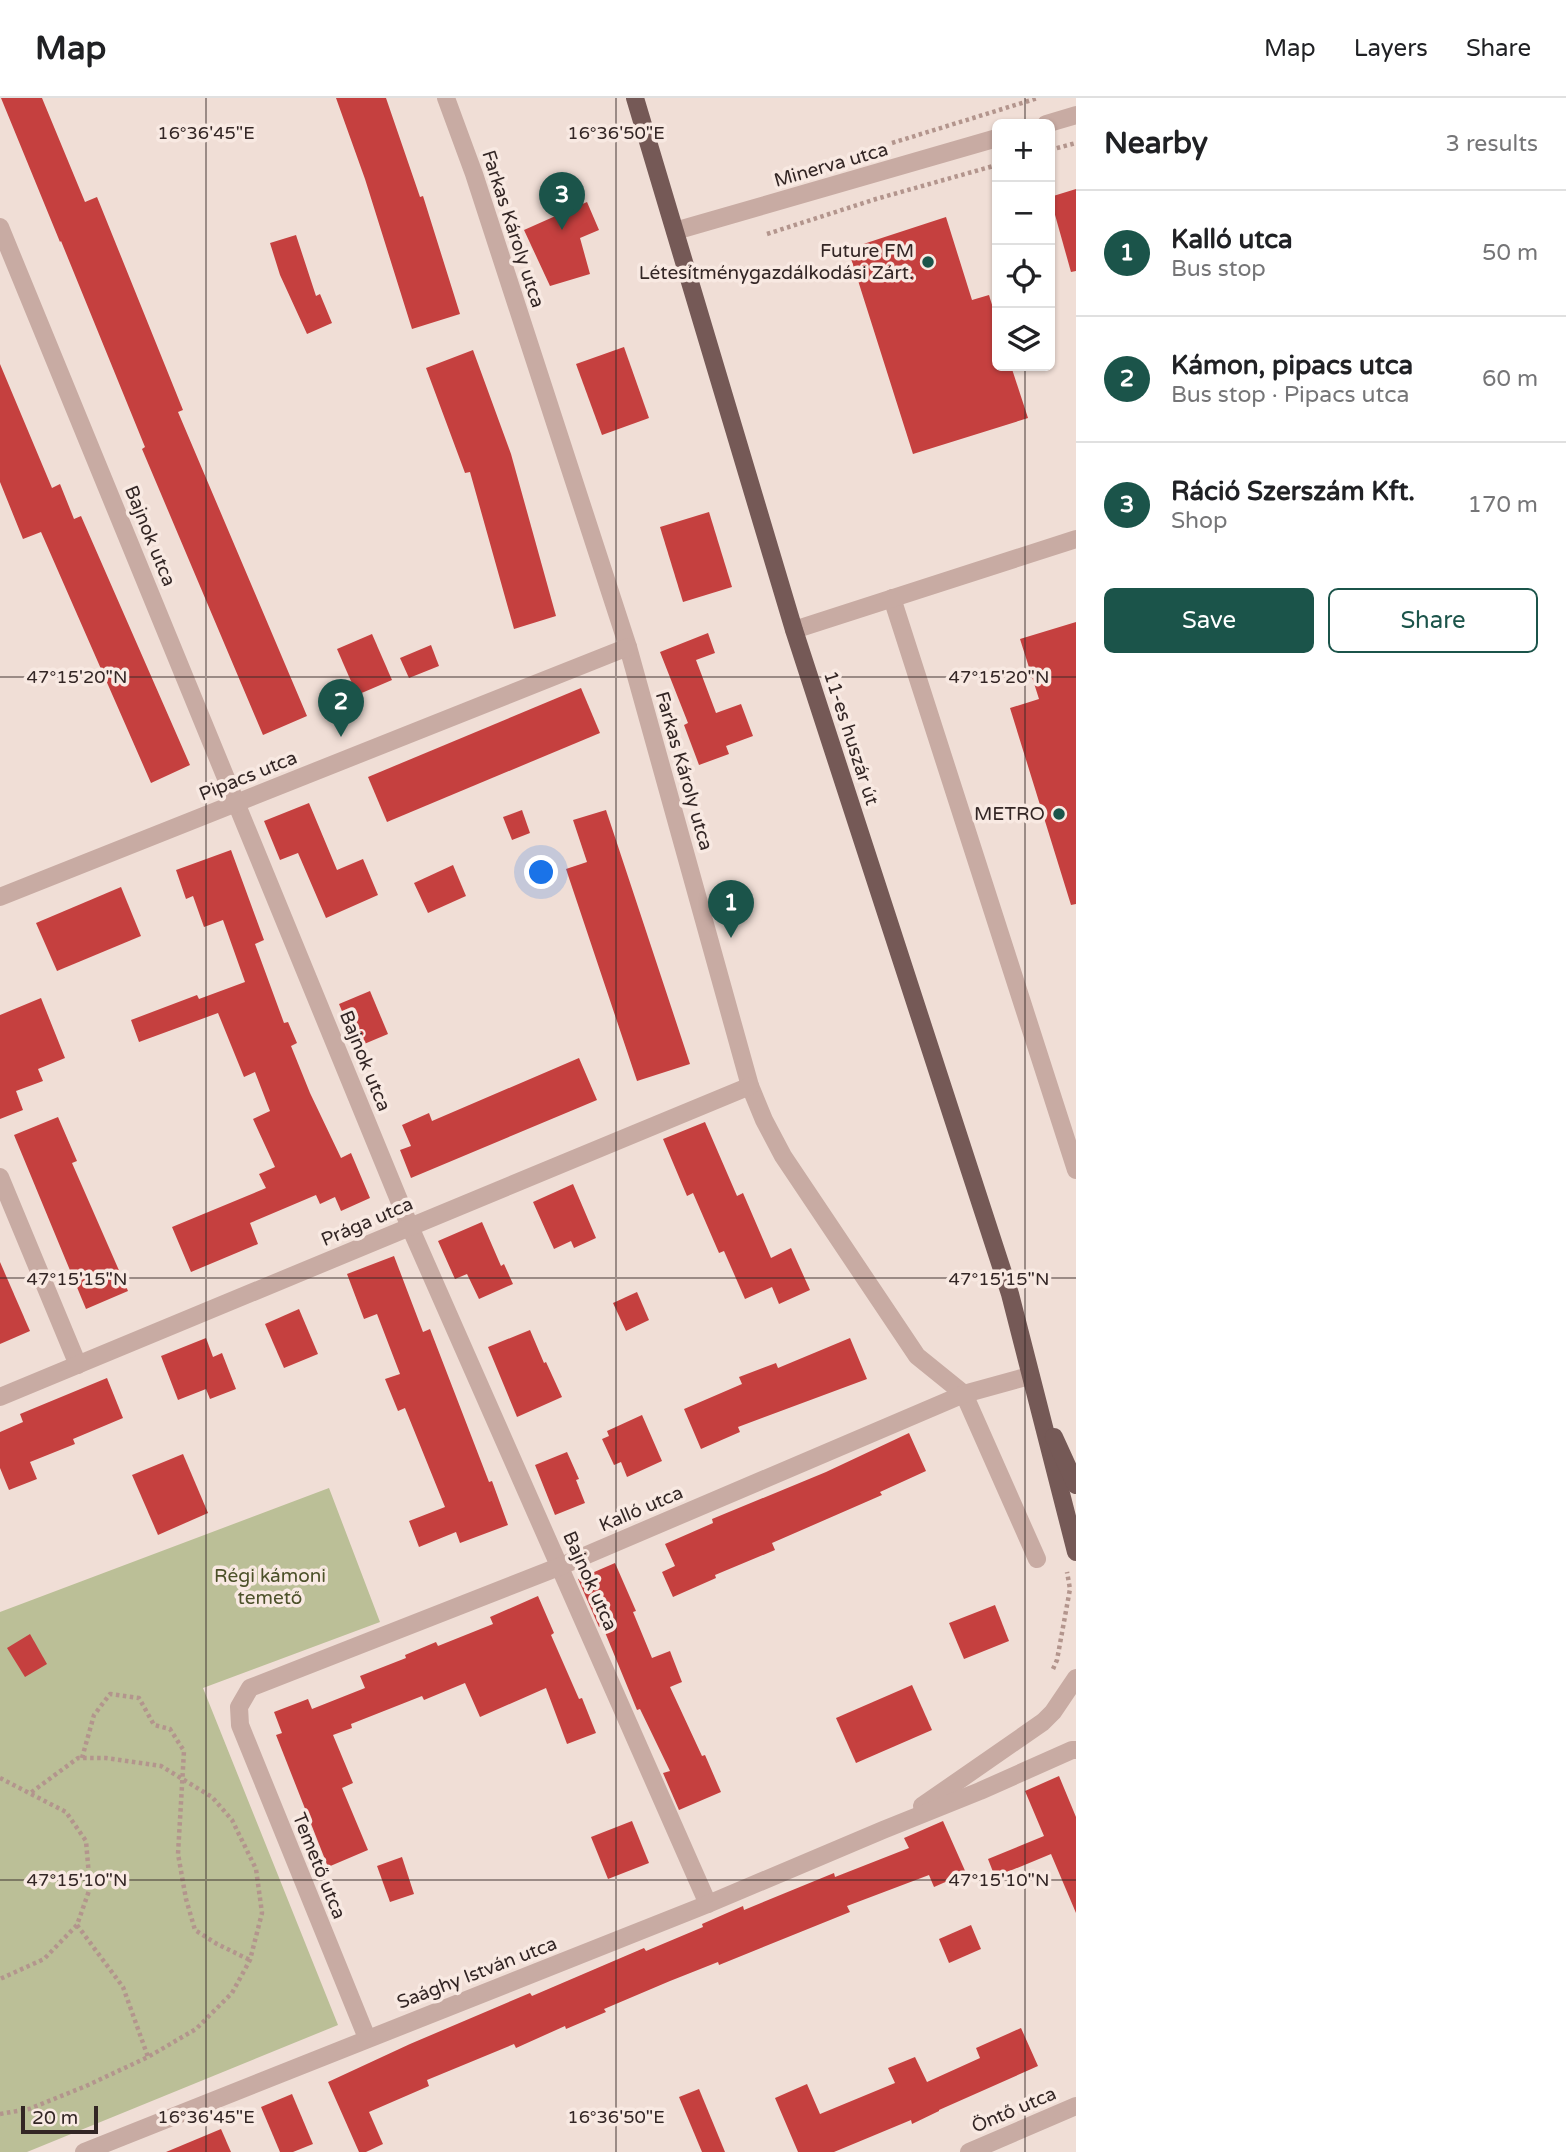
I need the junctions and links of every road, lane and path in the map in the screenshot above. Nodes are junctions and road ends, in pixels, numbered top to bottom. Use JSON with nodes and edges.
{"nodes":[{"id":1,"x":446,"y":98,"type":"edge"},
{"id":2,"x":635,"y":98,"type":"edge"},
{"id":3,"x":1038,"y":98,"type":"edge"},
{"id":4,"x":1076,"y":116,"type":"edge"},
{"id":5,"x":1055,"y":122,"type":"edge"},
{"id":6,"x":992,"y":139,"type":"edge"},
{"id":7,"x":1076,"y":143,"type":"edge"},
{"id":8,"x":879,"y":147,"type":"dead end"},
{"id":9,"x":1055,"y":149,"type":"edge"},
{"id":10,"x":992,"y":166,"type":"edge"},
{"id":11,"x":0,"y":226,"type":"edge"},
{"id":12,"x":676,"y":231,"type":"junction"},
{"id":13,"x":767,"y":234,"type":"dead end"},
{"id":14,"x":1076,"y":538,"type":"edge"},
{"id":15,"x":892,"y":598,"type":"junction"},
{"id":16,"x":794,"y":630,"type":"junction"},
{"id":17,"x":628,"y":647,"type":"junction"},
{"id":18,"x":237,"y":802,"type":"junction"},
{"id":19,"x":0,"y":897,"type":"edge"},
{"id":20,"x":750,"y":1086,"type":"junction"},
{"id":21,"x":1076,"y":1170,"type":"edge"},
{"id":22,"x":0,"y":1177,"type":"edge"},
{"id":23,"x":410,"y":1227,"type":"junction"},
{"id":24,"x":78,"y":1365,"type":"junction"},
{"id":25,"x":1031,"y":1382,"type":"junction"},
{"id":26,"x":964,"y":1394,"type":"junction"},
{"id":27,"x":0,"y":1397,"type":"edge"},
{"id":28,"x":1076,"y":1485,"type":"edge"},
{"id":29,"x":1037,"y":1559,"type":"dead end"},
{"id":30,"x":1071,"y":1560,"type":"edge"},
{"id":31,"x":561,"y":1566,"type":"junction"},
{"id":32,"x":1076,"y":1678,"type":"edge"},
{"id":33,"x":1048,"y":1679,"type":"dead end"},
{"id":34,"x":239,"y":1707,"type":"joint"},
{"id":35,"x":1076,"y":1750,"type":"edge"},
{"id":36,"x":82,"y":1758,"type":"junction"},
{"id":37,"x":0,"y":1778,"type":"edge"},
{"id":38,"x":181,"y":1779,"type":"junction"},
{"id":39,"x":29,"y":1794,"type":"junction"},
{"id":40,"x":883,"y":1830,"type":"junction"},
{"id":41,"x":708,"y":1904,"type":"junction"},
{"id":42,"x":77,"y":1925,"type":"junction"},
{"id":43,"x":250,"y":1960,"type":"junction"},
{"id":44,"x":0,"y":1979,"type":"edge"},
{"id":45,"x":367,"y":2038,"type":"junction"},
{"id":46,"x":148,"y":2057,"type":"junction"},
{"id":47,"x":1076,"y":2106,"type":"edge"},
{"id":48,"x":0,"y":2114,"type":"edge"},
{"id":49,"x":84,"y":2152,"type":"edge"},
{"id":50,"x":969,"y":2152,"type":"edge"}],
"edges":[{"from":1,"to":17,"type":"street","name":"Farkas Károly utca"},
{"from":2,"to":12,"type":"main road","name":"11-es huszár út"},
{"from":3,"to":8,"type":"path"},
{"from":4,"to":5,"type":"street"},
{"from":6,"to":12,"type":"street","name":"Minerva utca"},
{"from":7,"to":9,"type":"path"},
{"from":10,"to":13,"type":"path"},
{"from":11,"to":18,"type":"street","name":"Bajnok utca"},
{"from":12,"to":16,"type":"main road","name":"11-es huszár út"},
{"from":14,"to":15,"type":"street"},
{"from":15,"to":16,"type":"street"},
{"from":15,"to":21,"type":"street"},
{"from":16,"to":25,"type":"main road","name":"11-es huszár út"},
{"from":17,"to":18,"type":"street","name":"Pipacs utca"},
{"from":17,"to":20,"type":"street","name":"Farkas Károly utca"},
{"from":18,"to":19,"type":"street","name":"Pipacs utca"},
{"from":18,"to":23,"type":"street","name":"Bajnok utca"},
{"from":20,"to":23,"type":"street","name":"Prága utca"},
{"from":20,"to":26,"type":"street","name":"Farkas Károly utca"},
{"from":22,"to":24,"type":"street"},
{"from":23,"to":24,"type":"street","name":"Prága utca"},
{"from":23,"to":31,"type":"street","name":"Bajnok utca"},
{"from":24,"to":27,"type":"street","name":"Prága utca"},
{"from":25,"to":26,"type":"street","name":"Kalló utca"},
{"from":25,"to":28,"type":"main road"},
{"from":25,"to":30,"type":"main road"},
{"from":26,"to":29,"type":"street","name":"Farkas Károly utca"},
{"from":26,"to":31,"type":"street","name":"Kalló utca"},
{"from":30,"to":33,"type":"path"},
{"from":31,"to":34,"type":"street","name":"Kalló utca"},
{"from":31,"to":41,"type":"street","name":"Bajnok utca"},
{"from":32,"to":40,"type":"street","name":"Saághy István utca"},
{"from":34,"to":45,"type":"street","name":"Temető utca"},
{"from":35,"to":40,"type":"street","name":"Saághy István utca"},
{"from":36,"to":38,"type":"path"},
{"from":36,"to":38,"type":"path"},
{"from":36,"to":39,"type":"path"},
{"from":37,"to":39,"type":"path"},
{"from":38,"to":43,"type":"path"},
{"from":38,"to":43,"type":"path"},
{"from":39,"to":42,"type":"path"},
{"from":40,"to":41,"type":"street","name":"Saághy István utca"},
{"from":41,"to":45,"type":"street","name":"Saághy István utca"},
{"from":42,"to":44,"type":"path"},
{"from":42,"to":46,"type":"path"},
{"from":43,"to":46,"type":"path"},
{"from":45,"to":49,"type":"street","name":"Saághy István utca"},
{"from":46,"to":48,"type":"path"},
{"from":47,"to":50,"type":"street","name":"Öntő utca"}]}
